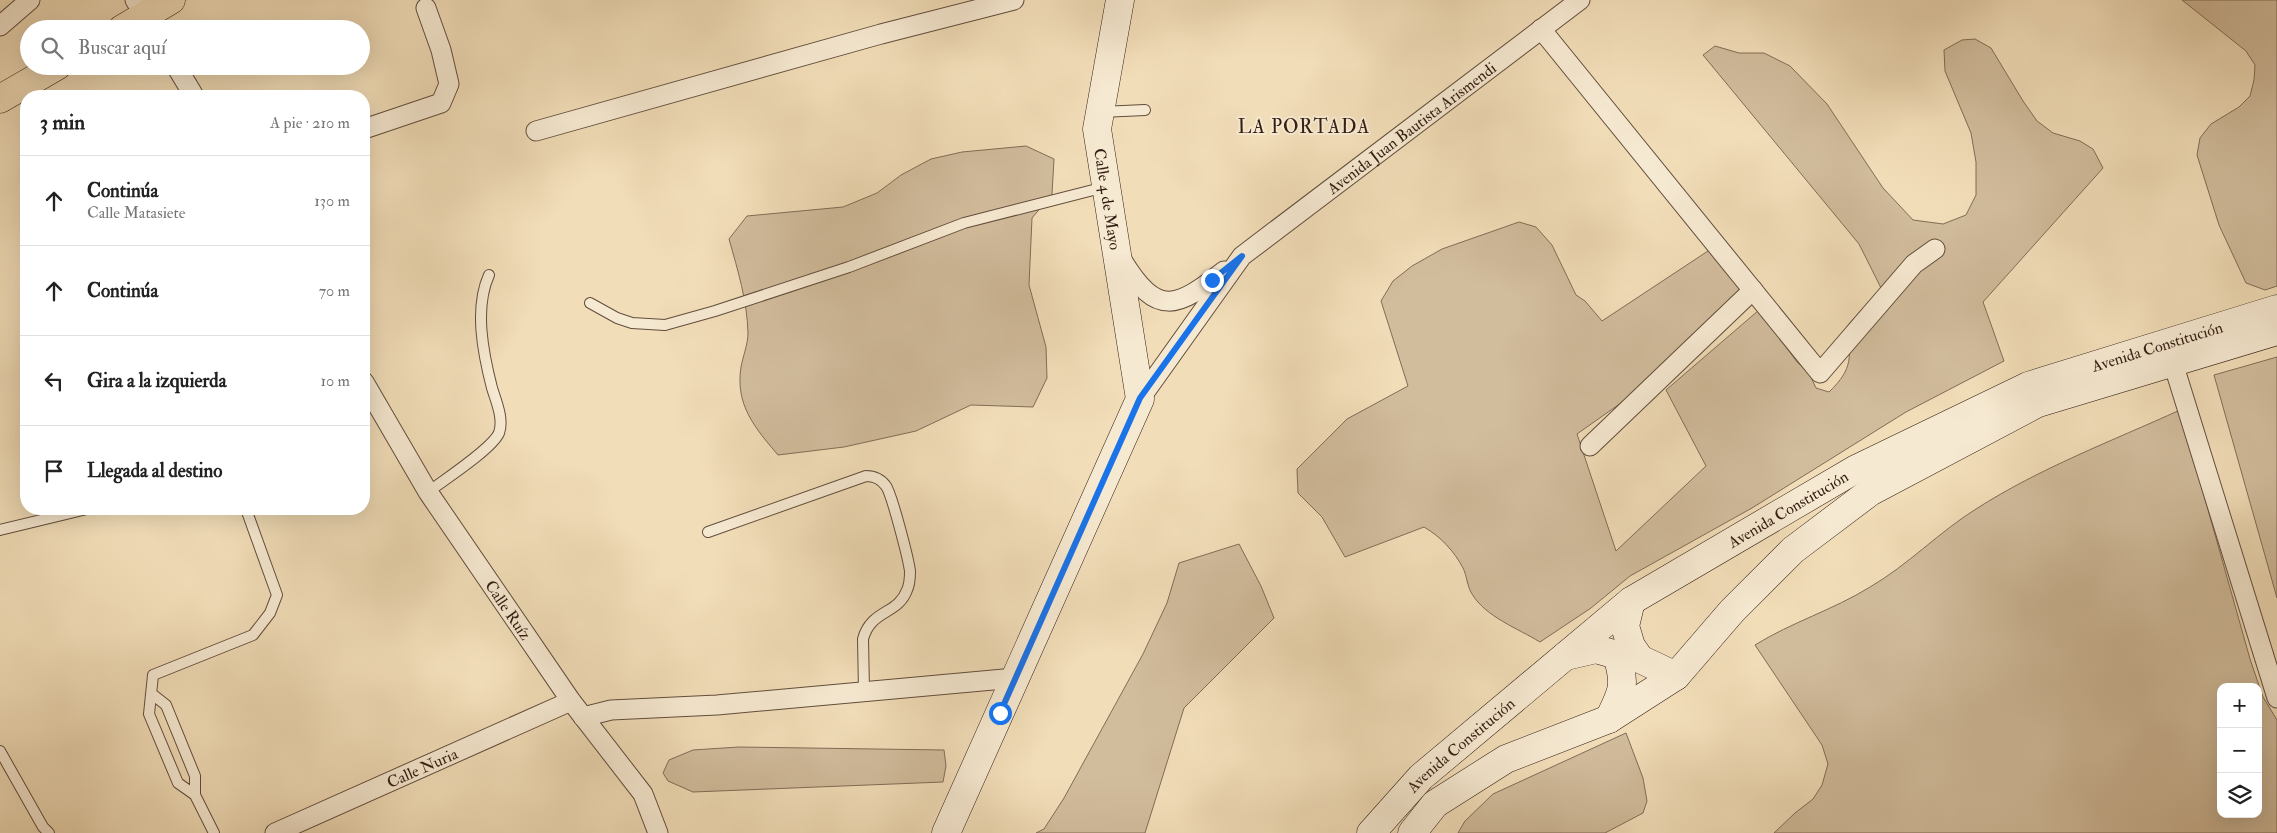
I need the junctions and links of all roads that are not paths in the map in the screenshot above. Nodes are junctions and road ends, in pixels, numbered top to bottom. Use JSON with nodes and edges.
{"nodes":[{"id":1,"x":30,"y":0,"type":"edge"},
{"id":2,"x":171,"y":0,"type":"edge"},
{"id":3,"x":1014,"y":0,"type":"edge"},
{"id":4,"x":1120,"y":0,"type":"edge"},
{"id":5,"x":1580,"y":0,"type":"edge"},
{"id":6,"x":426,"y":8,"type":"dead end"},
{"id":7,"x":144,"y":15,"type":"edge"},
{"id":8,"x":0,"y":26,"type":"edge"},
{"id":9,"x":1541,"y":29,"type":"junction"},
{"id":10,"x":41,"y":75,"type":"edge"},
{"id":11,"x":181,"y":75,"type":"edge"},
{"id":12,"x":190,"y":90,"type":"edge"},
{"id":13,"x":0,"y":99,"type":"edge"},
{"id":14,"x":1145,"y":110,"type":"dead end"},
{"id":15,"x":1100,"y":112,"type":"junction"},
{"id":16,"x":370,"y":127,"type":"edge"},
{"id":17,"x":536,"y":131,"type":"dead end"},
{"id":18,"x":1106,"y":187,"type":"junction"},
{"id":19,"x":1935,"y":249,"type":"dead end"},
{"id":20,"x":1117,"y":252,"type":"junction"},
{"id":21,"x":1242,"y":256,"type":"junction"},
{"id":22,"x":490,"y":275,"type":"dead end"},
{"id":23,"x":1753,"y":290,"type":"junction"},
{"id":24,"x":590,"y":303,"type":"dead end"},
{"id":25,"x":2277,"y":309,"type":"edge"},
{"id":26,"x":2277,"y":331,"type":"edge"},
{"id":27,"x":2173,"y":364,"type":"junction"},
{"id":28,"x":370,"y":392,"type":"edge"},
{"id":29,"x":1140,"y":398,"type":"junction"},
{"id":30,"x":1590,"y":446,"type":"dead end"},
{"id":31,"x":428,"y":492,"type":"junction"},
{"id":32,"x":62,"y":515,"type":"edge"},
{"id":33,"x":248,"y":515,"type":"edge"},
{"id":34,"x":0,"y":530,"type":"edge"},
{"id":35,"x":708,"y":532,"type":"dead end"},
{"id":36,"x":1631,"y":601,"type":"junction"},
{"id":37,"x":1562,"y":657,"type":"junction"},
{"id":38,"x":1676,"y":676,"type":"junction"},
{"id":39,"x":1016,"y":678,"type":"junction"},
{"id":40,"x":864,"y":691,"type":"junction"},
{"id":41,"x":152,"y":694,"type":"junction"},
{"id":42,"x":2277,"y":698,"type":"edge"},
{"id":43,"x":571,"y":701,"type":"junction"},
{"id":44,"x":583,"y":717,"type":"junction"},
{"id":45,"x":1609,"y":719,"type":"junction"},
{"id":46,"x":0,"y":751,"type":"edge"},
{"id":47,"x":195,"y":795,"type":"junction"},
{"id":48,"x":49,"y":833,"type":"edge"},
{"id":49,"x":214,"y":833,"type":"edge"},
{"id":50,"x":275,"y":833,"type":"edge"},
{"id":51,"x":658,"y":833,"type":"edge"},
{"id":52,"x":946,"y":833,"type":"edge"},
{"id":53,"x":1371,"y":833,"type":"edge"},
{"id":54,"x":1412,"y":833,"type":"edge"}],
"edges":[{"from":1,"to":8,"type":"street"},
{"from":2,"to":7,"type":"main road"},
{"from":3,"to":17,"type":"street"},
{"from":4,"to":15,"type":"street","name":"Calle 4 de Mayo"},
{"from":5,"to":9,"type":"street","name":"Avenida Juan Bautista Arismendi"},
{"from":6,"to":16,"type":"street"},
{"from":9,"to":21,"type":"street","name":"Avenida Juan Bautista Arismendi"},
{"from":9,"to":23,"type":"street"},
{"from":10,"to":13,"type":"main road"},
{"from":11,"to":12,"type":"street"},
{"from":14,"to":15,"type":"lane"},
{"from":15,"to":18,"type":"street","name":"Calle 4 de Mayo"},
{"from":18,"to":20,"type":"street","name":"Calle 4 de Mayo"},
{"from":18,"to":24,"type":"lane"},
{"from":19,"to":23,"type":"street"},
{"from":20,"to":21,"type":"street","name":"Avenida Juan Bautista Arismendi"},
{"from":20,"to":29,"type":"street","name":"Calle 4 de Mayo"},
{"from":21,"to":29,"type":"street","name":"Avenida Juan Bautista Arismendi"},
{"from":22,"to":31,"type":"lane"},
{"from":23,"to":30,"type":"street"},
{"from":25,"to":36,"type":"street","name":"Avenida Constitución"},
{"from":26,"to":27,"type":"street","name":"Avenida Constitución"},
{"from":27,"to":38,"type":"street","name":"Avenida Constitución"},
{"from":27,"to":42,"type":"street"},
{"from":28,"to":31,"type":"street","name":"Calle Ruíz"},
{"from":29,"to":39,"type":"street"},
{"from":31,"to":43,"type":"street","name":"Calle Ruíz"},
{"from":32,"to":34,"type":"lane"},
{"from":33,"to":41,"type":"lane"},
{"from":35,"to":40,"type":"lane"},
{"from":36,"to":37,"type":"street","name":"Avenida Constitución"},
{"from":36,"to":38,"type":"street"},
{"from":37,"to":45,"type":"street"},
{"from":37,"to":53,"type":"street","name":"Avenida Constitución"},
{"from":38,"to":45,"type":"street","name":"Avenida Constitución"},
{"from":39,"to":40,"type":"street"},
{"from":39,"to":52,"type":"street"},
{"from":40,"to":44,"type":"street"},
{"from":41,"to":47,"type":"lane"},
{"from":41,"to":47,"type":"lane"},
{"from":43,"to":44,"type":"street","name":"Calle Ruíz"},
{"from":43,"to":50,"type":"street","name":"Calle Nuria"},
{"from":44,"to":51,"type":"street","name":"Calle Ruíz"},
{"from":45,"to":54,"type":"street","name":"Avenida Constitución"},
{"from":46,"to":48,"type":"lane"},
{"from":47,"to":49,"type":"lane"}]}
